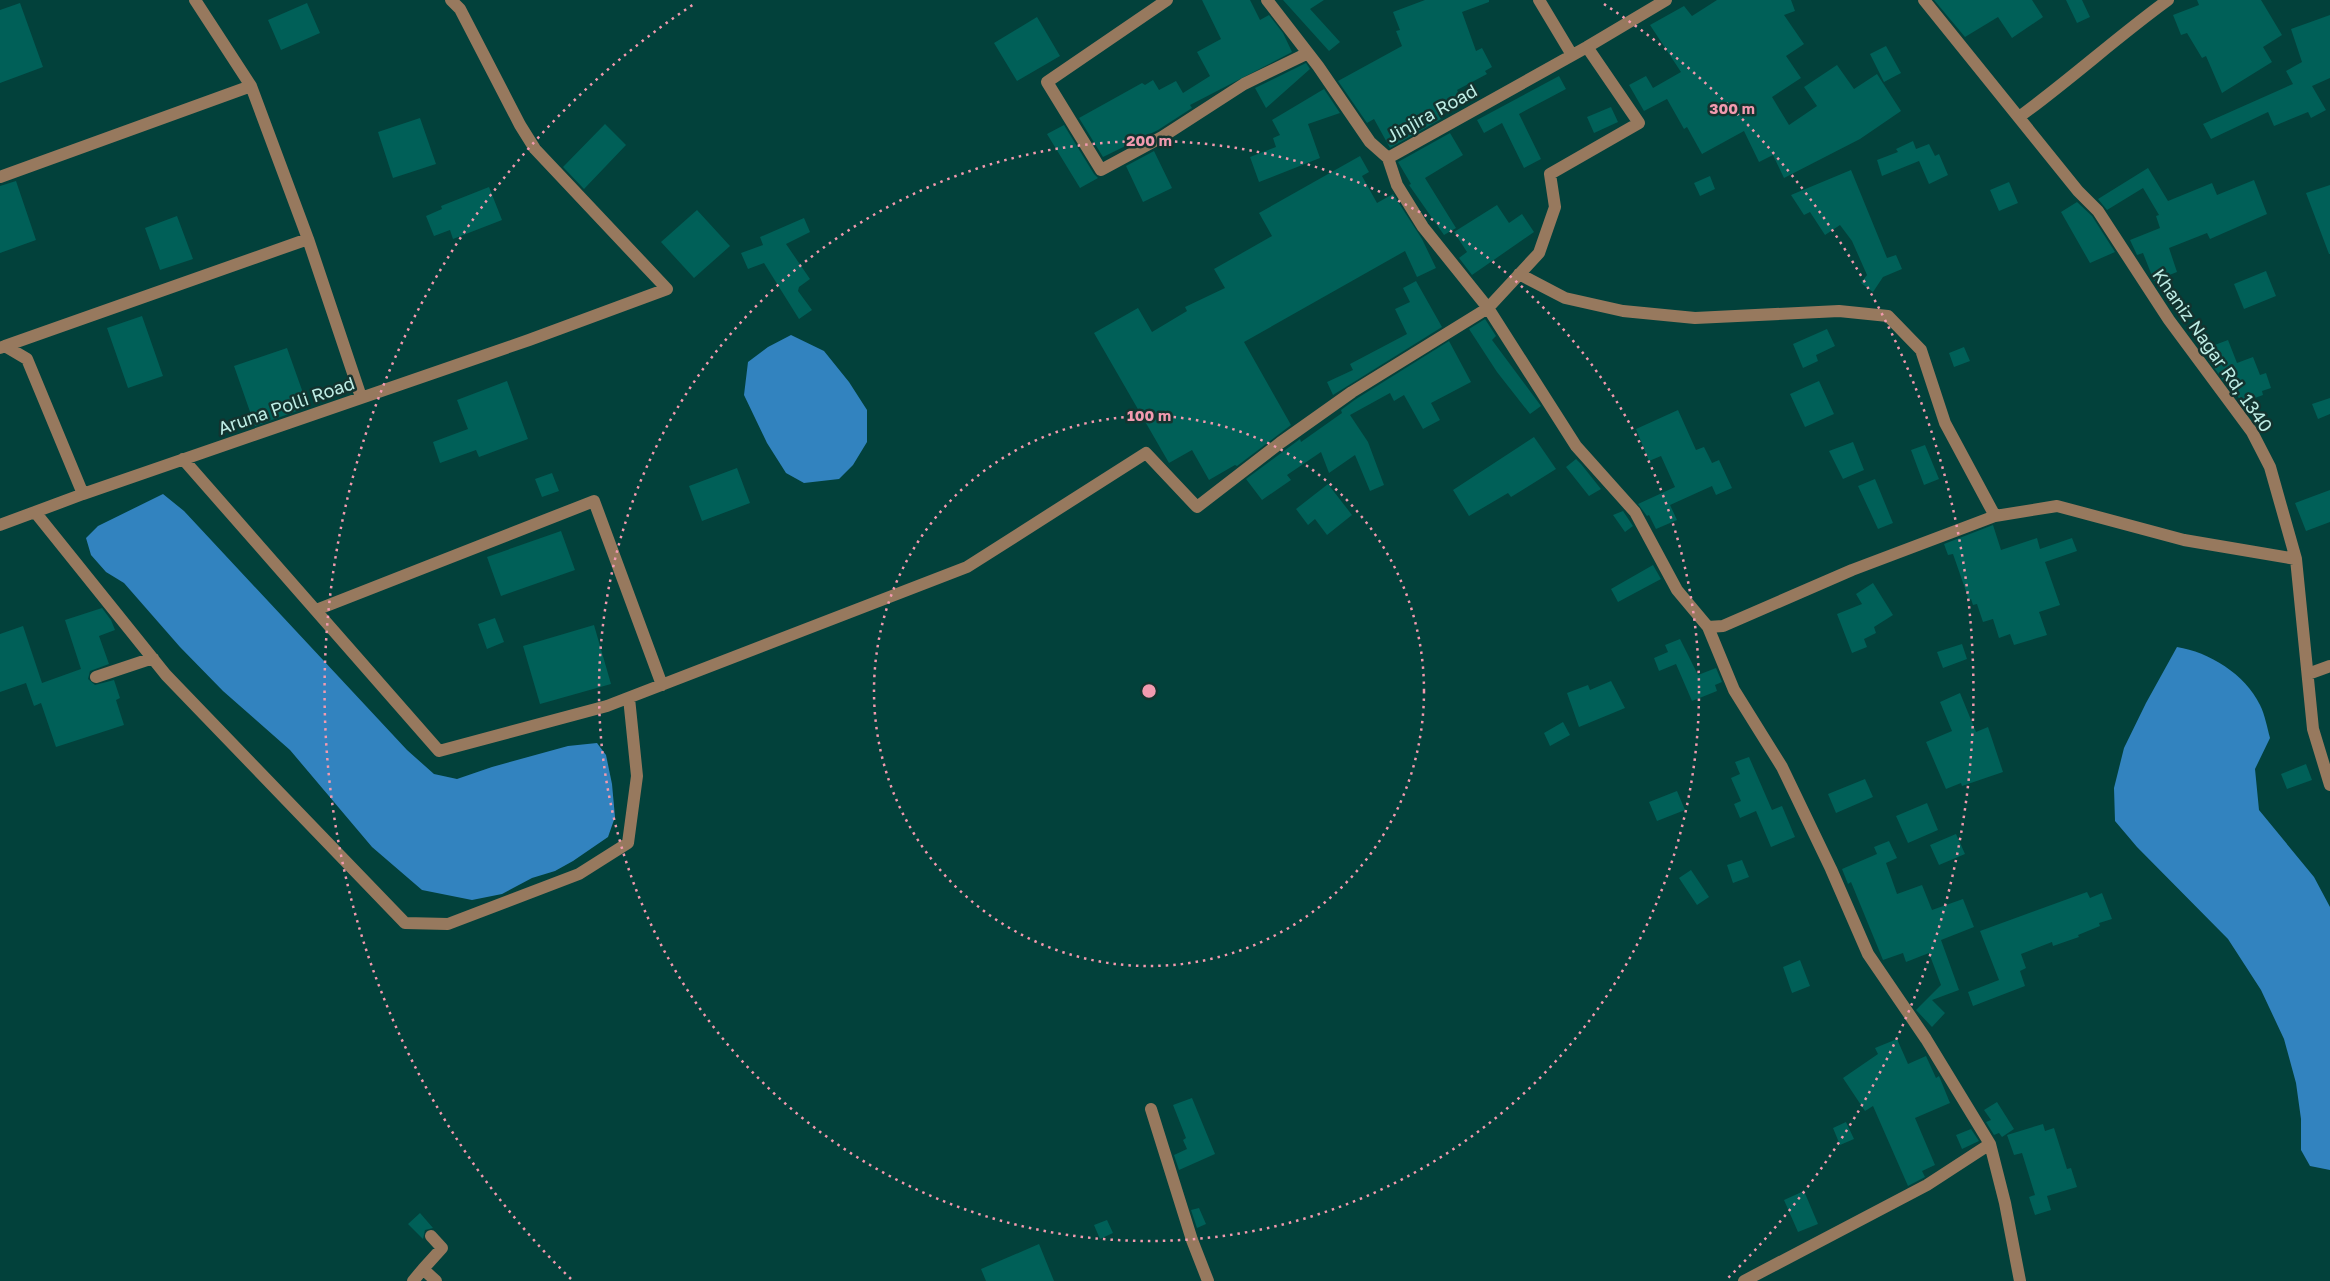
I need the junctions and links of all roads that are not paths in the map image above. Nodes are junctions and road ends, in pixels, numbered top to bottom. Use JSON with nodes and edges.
{"nodes":[{"id":1,"x":195,"y":0,"type":"edge"},
{"id":2,"x":451,"y":0,"type":"edge"},
{"id":3,"x":1167,"y":0,"type":"edge"},
{"id":4,"x":1267,"y":0,"type":"edge"},
{"id":5,"x":1539,"y":0,"type":"edge"},
{"id":6,"x":1666,"y":0,"type":"edge"},
{"id":7,"x":1924,"y":0,"type":"edge"},
{"id":8,"x":2168,"y":0,"type":"edge"},
{"id":9,"x":1587,"y":47,"type":"junction"},
{"id":10,"x":1308,"y":53,"type":"junction"},
{"id":11,"x":1572,"y":55,"type":"junction"},
{"id":12,"x":251,"y":86,"type":"junction"},
{"id":13,"x":2019,"y":118,"type":"junction"},
{"id":14,"x":1388,"y":158,"type":"junction"},
{"id":15,"x":0,"y":177,"type":"edge"},
{"id":16,"x":308,"y":239,"type":"junction"},
{"id":17,"x":1519,"y":274,"type":"junction"},
{"id":18,"x":1488,"y":308,"type":"junction"},
{"id":19,"x":2,"y":347,"type":"edge"},
{"id":20,"x":361,"y":397,"type":"junction"},
{"id":21,"x":183,"y":459,"type":"junction"},
{"id":22,"x":83,"y":494,"type":"junction"},
{"id":23,"x":35,"y":512,"type":"junction"},
{"id":24,"x":1995,"y":516,"type":"junction"},
{"id":25,"x":0,"y":525,"type":"edge"},
{"id":26,"x":2296,"y":559,"type":"junction"},
{"id":27,"x":316,"y":610,"type":"junction"},
{"id":28,"x":1708,"y":627,"type":"junction"},
{"id":29,"x":152,"y":658,"type":"junction"},
{"id":30,"x":2330,"y":666,"type":"edge"},
{"id":31,"x":2308,"y":674,"type":"junction"},
{"id":32,"x":96,"y":678,"type":"dead end"},
{"id":33,"x":662,"y":684,"type":"junction"},
{"id":34,"x":629,"y":698,"type":"junction"},
{"id":35,"x":2330,"y":785,"type":"edge"},
{"id":36,"x":1151,"y":1109,"type":"dead end"},
{"id":37,"x":1990,"y":1144,"type":"junction"},
{"id":38,"x":431,"y":1236,"type":"dead end"},
{"id":39,"x":423,"y":1269,"type":"junction"},
{"id":40,"x":413,"y":1281,"type":"edge"},
{"id":41,"x":436,"y":1281,"type":"edge"},
{"id":42,"x":1208,"y":1281,"type":"edge"},
{"id":43,"x":1744,"y":1281,"type":"edge"},
{"id":44,"x":2020,"y":1281,"type":"edge"}],
"edges":[{"from":1,"to":12,"type":"street"},
{"from":2,"to":20,"type":"street","name":"Aruna Polli Road"},
{"from":3,"to":10,"type":"street"},
{"from":4,"to":10,"type":"street","name":"Jinjira Road"},
{"from":5,"to":11,"type":"street"},
{"from":6,"to":9,"type":"street","name":"Jinjira Road"},
{"from":7,"to":13,"type":"street","name":"Khaniz Nagar Rd, 1340"},
{"from":8,"to":13,"type":"street"},
{"from":9,"to":11,"type":"street","name":"Jinjira Road"},
{"from":9,"to":17,"type":"street"},
{"from":10,"to":14,"type":"street","name":"Jinjira Road"},
{"from":11,"to":14,"type":"street","name":"Jinjira Road"},
{"from":12,"to":15,"type":"street"},
{"from":12,"to":16,"type":"street"},
{"from":13,"to":26,"type":"street","name":"Khaniz Nagar Rd, 1340"},
{"from":14,"to":18,"type":"street"},
{"from":16,"to":19,"type":"street"},
{"from":16,"to":20,"type":"street"},
{"from":17,"to":18,"type":"street"},
{"from":17,"to":24,"type":"street"},
{"from":18,"to":28,"type":"street"},
{"from":18,"to":33,"type":"street"},
{"from":19,"to":22,"type":"street"},
{"from":20,"to":21,"type":"street","name":"Aruna Polli Road"},
{"from":21,"to":22,"type":"street","name":"Aruna Polli Road"},
{"from":21,"to":27,"type":"street"},
{"from":22,"to":23,"type":"street","name":"Aruna Polli Road"},
{"from":23,"to":25,"type":"street","name":"Aruna Polli Road"},
{"from":23,"to":29,"type":"street"},
{"from":24,"to":26,"type":"street"},
{"from":24,"to":28,"type":"street"},
{"from":26,"to":31,"type":"street","name":"Khaniz Nagar Rd, 1340"},
{"from":27,"to":33,"type":"street"},
{"from":27,"to":34,"type":"street"},
{"from":28,"to":37,"type":"street"},
{"from":29,"to":32,"type":"street"},
{"from":29,"to":34,"type":"street"},
{"from":30,"to":31,"type":"street"},
{"from":31,"to":35,"type":"street","name":"Khaniz Nagar Rd, 1340"},
{"from":33,"to":34,"type":"street"},
{"from":36,"to":42,"type":"street"},
{"from":37,"to":43,"type":"street"},
{"from":37,"to":44,"type":"street"},
{"from":38,"to":39,"type":"street"},
{"from":39,"to":40,"type":"street"},
{"from":39,"to":41,"type":"street"}]}
